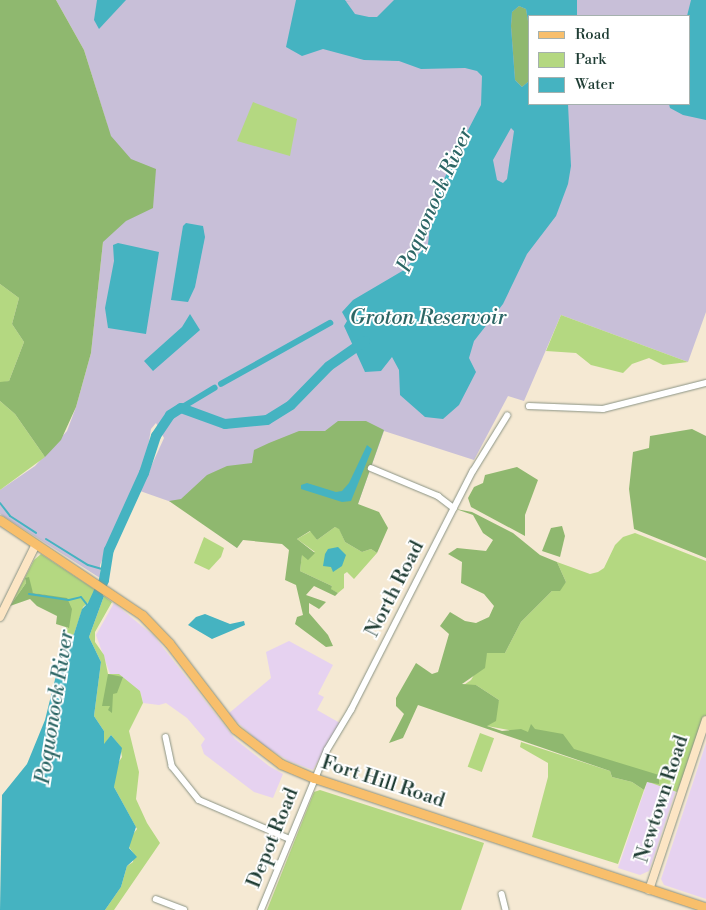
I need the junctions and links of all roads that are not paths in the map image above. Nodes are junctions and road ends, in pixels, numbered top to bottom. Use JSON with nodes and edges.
{"nodes":[{"id":1,"x":706,"y":383,"type":"edge"},
{"id":2,"x":529,"y":406,"type":"dead end"},
{"id":3,"x":507,"y":416,"type":"dead end"},
{"id":4,"x":370,"y":468,"type":"dead end"},
{"id":5,"x":454,"y":508,"type":"junction"},
{"id":6,"x":0,"y":520,"type":"edge"},
{"id":7,"x":36,"y":544,"type":"junction"},
{"id":8,"x":0,"y":617,"type":"edge"},
{"id":9,"x":706,"y":720,"type":"edge"},
{"id":10,"x":166,"y":737,"type":"dead end"},
{"id":11,"x":314,"y":778,"type":"junction"},
{"id":12,"x":290,"y":839,"type":"junction"},
{"id":13,"x":649,"y":890,"type":"junction"},
{"id":14,"x":502,"y":894,"type":"dead end"},
{"id":15,"x":156,"y":899,"type":"dead end"},
{"id":16,"x":706,"y":908,"type":"edge"},
{"id":17,"x":184,"y":910,"type":"edge"},
{"id":18,"x":261,"y":910,"type":"edge"},
{"id":19,"x":506,"y":910,"type":"edge"}],
"edges":[{"from":1,"to":2,"type":"street"},
{"from":3,"to":5,"type":"street","name":"North Road"},
{"from":4,"to":5,"type":"street"},
{"from":5,"to":11,"type":"street","name":"North Road"},
{"from":6,"to":7,"type":"main road","name":"Fort Hill Road"},
{"from":7,"to":8,"type":"main road"},
{"from":7,"to":11,"type":"main road","name":"Fort Hill Road"},
{"from":9,"to":13,"type":"main road","name":"Newtown Road"},
{"from":10,"to":12,"type":"street"},
{"from":11,"to":12,"type":"street","name":"Depot Road"},
{"from":11,"to":13,"type":"main road","name":"Fort Hill Road"},
{"from":12,"to":18,"type":"street","name":"Depot Road"},
{"from":13,"to":16,"type":"main road","name":"Fort Hill Road"},
{"from":14,"to":19,"type":"street"},
{"from":15,"to":17,"type":"street"}]}
